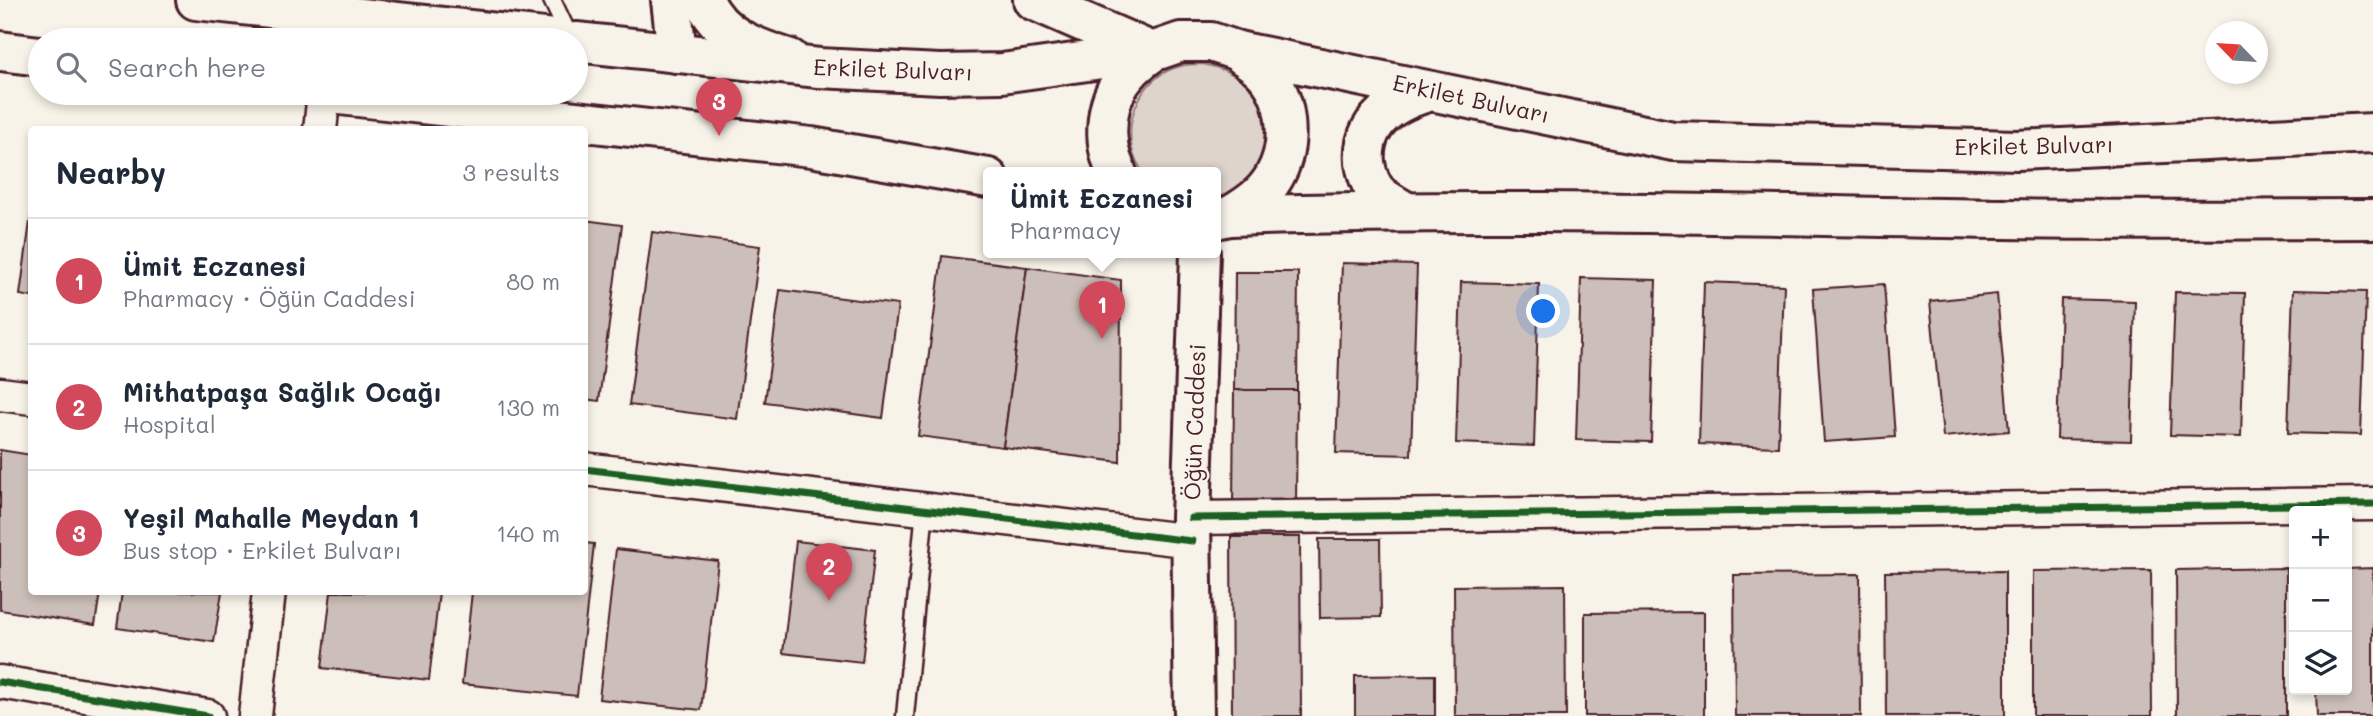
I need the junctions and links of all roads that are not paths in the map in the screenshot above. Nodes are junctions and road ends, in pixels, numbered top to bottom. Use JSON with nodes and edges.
{"nodes":[{"id":1,"x":196,"y":0,"type":"edge"},
{"id":2,"x":552,"y":0,"type":"edge"},
{"id":3,"x":671,"y":0,"type":"edge"},
{"id":4,"x":704,"y":0,"type":"edge"},
{"id":5,"x":1033,"y":0,"type":"edge"},
{"id":6,"x":452,"y":28,"type":"edge"},
{"id":7,"x":567,"y":28,"type":"edge"},
{"id":8,"x":588,"y":43,"type":"edge"},
{"id":9,"x":0,"y":51,"type":"edge"},
{"id":10,"x":1238,"y":51,"type":"junction"},
{"id":11,"x":1152,"y":52,"type":"junction"},
{"id":12,"x":677,"y":53,"type":"junction"},
{"id":13,"x":28,"y":54,"type":"edge"},
{"id":14,"x":819,"y":68,"type":"junction"},
{"id":15,"x":1431,"y":91,"type":"junction"},
{"id":16,"x":322,"y":105,"type":"edge"},
{"id":17,"x":431,"y":105,"type":"edge"},
{"id":18,"x":320,"y":126,"type":"edge"},
{"id":19,"x":2373,"y":133,"type":"edge"},
{"id":20,"x":1114,"y":167,"type":"edge"},
{"id":21,"x":983,"y":177,"type":"edge"},
{"id":22,"x":1404,"y":211,"type":"junction"},
{"id":23,"x":1223,"y":218,"type":"edge"},
{"id":24,"x":2373,"y":219,"type":"edge"},
{"id":25,"x":1200,"y":258,"type":"edge"},
{"id":26,"x":0,"y":394,"type":"edge"},
{"id":27,"x":28,"y":398,"type":"edge"},
{"id":28,"x":588,"y":469,"type":"edge"},
{"id":29,"x":2373,"y":504,"type":"edge"},
{"id":30,"x":925,"y":509,"type":"junction"},
{"id":31,"x":1192,"y":529,"type":"junction"},
{"id":32,"x":269,"y":595,"type":"edge"},
{"id":33,"x":0,"y":682,"type":"edge"},
{"id":34,"x":208,"y":716,"type":"edge"},
{"id":35,"x":255,"y":716,"type":"edge"},
{"id":36,"x":905,"y":716,"type":"edge"},
{"id":37,"x":1194,"y":716,"type":"edge"}],
"edges":[{"from":1,"to":6,"type":"main road"},
{"from":2,"to":7,"type":"lane"},
{"from":3,"to":12,"type":"main road"},
{"from":4,"to":14,"type":"main road"},
{"from":5,"to":11,"type":"main road"},
{"from":8,"to":12,"type":"main road","name":"Erkilet Bulvarı"},
{"from":9,"to":13,"type":"main road"},
{"from":10,"to":11,"type":"main road","name":"Erkilet Bulvarı"},
{"from":10,"to":15,"type":"main road","name":"Erkilet Bulvarı"},
{"from":10,"to":23,"type":"main road"},
{"from":11,"to":14,"type":"main road","name":"Erkilet Bulvarı"},
{"from":11,"to":20,"type":"main road"},
{"from":12,"to":14,"type":"main road","name":"Erkilet Bulvarı"},
{"from":15,"to":19,"type":"main road","name":"Erkilet Bulvarı"},
{"from":15,"to":22,"type":"main road"},
{"from":16,"to":18,"type":"street"},
{"from":17,"to":21,"type":"main road"},
{"from":22,"to":23,"type":"main road"},
{"from":22,"to":24,"type":"main road"},
{"from":25,"to":31,"type":"main road","name":"Öğün Caddesi"},
{"from":26,"to":27,"type":"street"},
{"from":28,"to":30,"type":"street"},
{"from":29,"to":31,"type":"street"},
{"from":30,"to":31,"type":"street"},
{"from":30,"to":36,"type":"lane"},
{"from":31,"to":37,"type":"main road","name":"Öğün Caddesi"},
{"from":32,"to":35,"type":"street"},
{"from":33,"to":34,"type":"street"}]}
